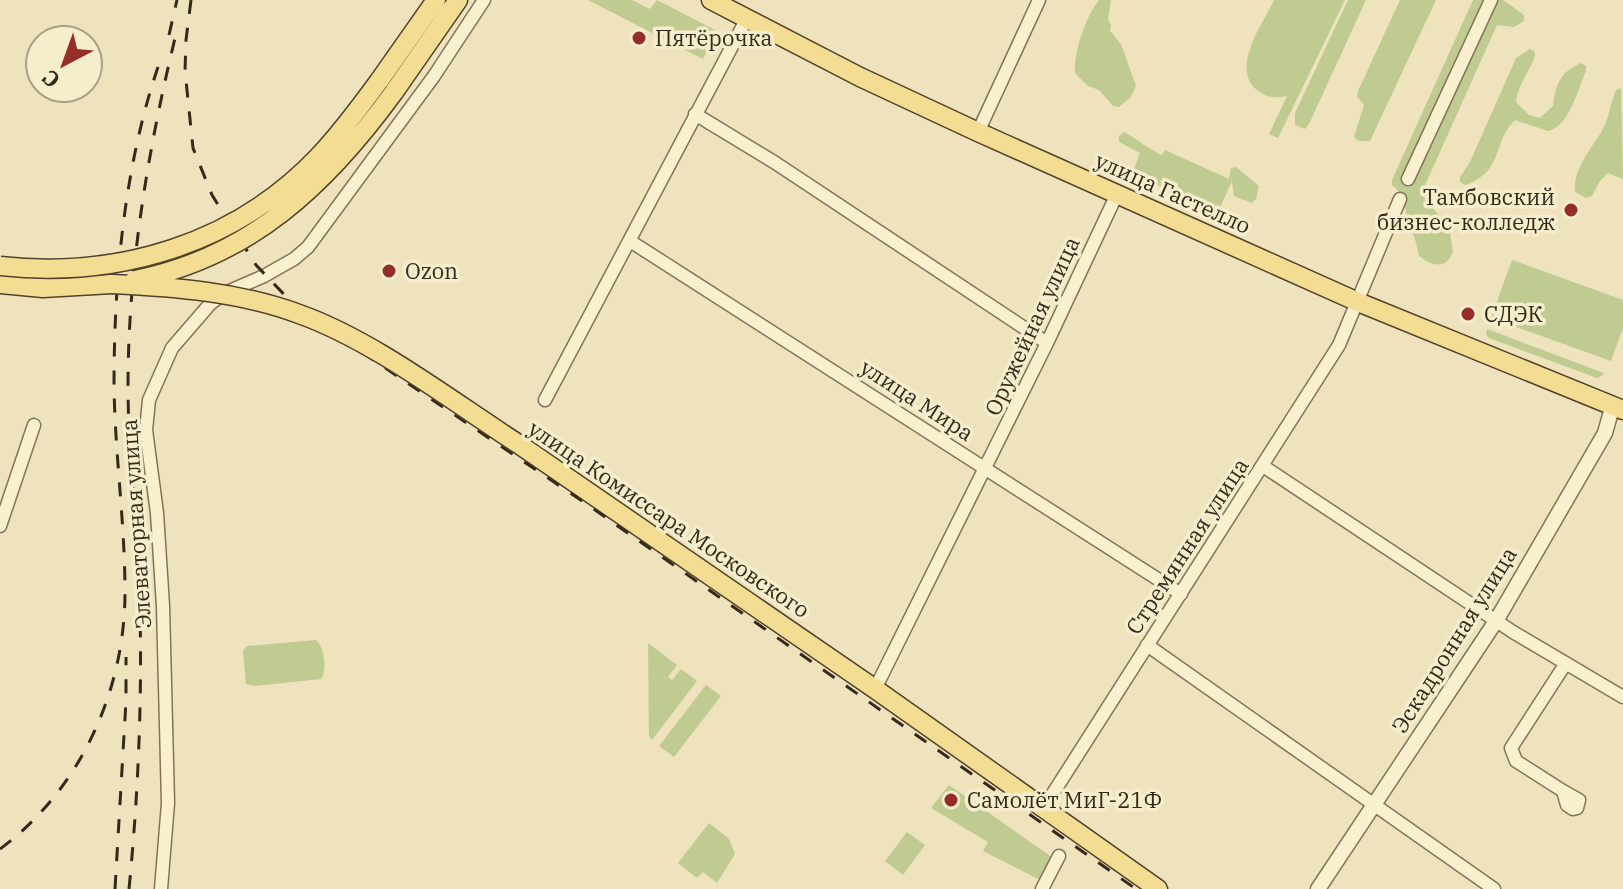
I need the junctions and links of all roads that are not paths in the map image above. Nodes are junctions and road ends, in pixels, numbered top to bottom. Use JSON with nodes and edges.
{"nodes":[{"id":1,"x":436,"y":0,"type":"edge"},
{"id":2,"x":458,"y":0,"type":"edge"},
{"id":3,"x":484,"y":0,"type":"edge"},
{"id":4,"x":711,"y":0,"type":"edge"},
{"id":5,"x":1039,"y":0,"type":"edge"},
{"id":6,"x":1491,"y":0,"type":"edge"},
{"id":7,"x":740,"y":10,"type":"edge"},
{"id":8,"x":386,"y":87,"type":"junction"},
{"id":9,"x":695,"y":114,"type":"junction"},
{"id":10,"x":978,"y":132,"type":"junction"},
{"id":11,"x":1408,"y":179,"type":"dead end"},
{"id":12,"x":1117,"y":194,"type":"junction"},
{"id":13,"x":1400,"y":199,"type":"dead end"},
{"id":14,"x":630,"y":241,"type":"junction"},
{"id":15,"x":0,"y":266,"type":"edge"},
{"id":16,"x":0,"y":284,"type":"edge"},
{"id":17,"x":112,"y":284,"type":"junction"},
{"id":18,"x":1358,"y":302,"type":"junction"},
{"id":19,"x":1047,"y":343,"type":"junction"},
{"id":20,"x":545,"y":400,"type":"dead end"},
{"id":21,"x":1618,"y":409,"type":"edge"},
{"id":22,"x":34,"y":425,"type":"dead end"},
{"id":23,"x":1263,"y":466,"type":"junction"},
{"id":24,"x":986,"y":468,"type":"junction"},
{"id":25,"x":0,"y":526,"type":"edge"},
{"id":26,"x":1181,"y":594,"type":"junction"},
{"id":27,"x":1496,"y":621,"type":"junction"},
{"id":28,"x":1147,"y":645,"type":"junction"},
{"id":29,"x":1566,"y":663,"type":"junction"},
{"id":30,"x":875,"y":689,"type":"junction"},
{"id":31,"x":1623,"y":697,"type":"edge"},
{"id":32,"x":1563,"y":791,"type":"dead end"},
{"id":33,"x":1373,"y":804,"type":"junction"},
{"id":34,"x":1043,"y":809,"type":"junction"},
{"id":35,"x":1059,"y":856,"type":"dead end"},
{"id":36,"x":161,"y":889,"type":"edge"},
{"id":37,"x":1042,"y":889,"type":"edge"},
{"id":38,"x":1158,"y":889,"type":"edge"},
{"id":39,"x":1318,"y":889,"type":"edge"},
{"id":40,"x":1494,"y":889,"type":"edge"}],
"edges":[{"from":1,"to":8,"type":"main road"},
{"from":2,"to":8,"type":"main road"},
{"from":3,"to":36,"type":"street","name":"Элеваторная улица"},
{"from":4,"to":7,"type":"main road","name":"улица Гастелло"},
{"from":5,"to":10,"type":"street"},
{"from":6,"to":11,"type":"street"},
{"from":7,"to":9,"type":"street"},
{"from":7,"to":10,"type":"main road","name":"улица Гастелло"},
{"from":8,"to":15,"type":"main road","bridge":true},
{"from":8,"to":17,"type":"main road","bridge":true},
{"from":9,"to":14,"type":"street"},
{"from":9,"to":19,"type":"street"},
{"from":10,"to":12,"type":"main road","name":"улица Гастелло"},
{"from":12,"to":18,"type":"main road","name":"улица Гастелло"},
{"from":12,"to":19,"type":"street","name":"Оружейная улица"},
{"from":13,"to":18,"type":"street","name":"Стремянная улица"},
{"from":14,"to":20,"type":"street"},
{"from":14,"to":24,"type":"street","name":"улица Мира"},
{"from":16,"to":17,"type":"main road"},
{"from":17,"to":30,"type":"main road","name":"улица Комиссара Московского","bridge":true},
{"from":18,"to":21,"type":"main road","name":"улица Гастелло"},
{"from":18,"to":23,"type":"street","name":"Стремянная улица"},
{"from":19,"to":24,"type":"street","name":"Оружейная улица"},
{"from":21,"to":27,"type":"street","name":"Эскадронная улица"},
{"from":22,"to":25,"type":"street"},
{"from":23,"to":26,"type":"street","name":"Стремянная улица"},
{"from":23,"to":27,"type":"street"},
{"from":24,"to":26,"type":"street","name":"улица Мира"},
{"from":24,"to":30,"type":"street","name":"Оружейная улица"},
{"from":26,"to":28,"type":"street","name":"Стремянная улица"},
{"from":27,"to":29,"type":"street"},
{"from":27,"to":33,"type":"street","name":"Эскадронная улица"},
{"from":28,"to":33,"type":"street"},
{"from":28,"to":34,"type":"street","name":"Стремянная улица"},
{"from":29,"to":31,"type":"street"},
{"from":29,"to":32,"type":"street"},
{"from":30,"to":34,"type":"main road","name":"улица Комиссара Московского"},
{"from":33,"to":39,"type":"street","name":"Эскадронная улица"},
{"from":33,"to":40,"type":"street"},
{"from":34,"to":38,"type":"main road","name":"улица Комиссара Московского"},
{"from":35,"to":37,"type":"street"}]}
